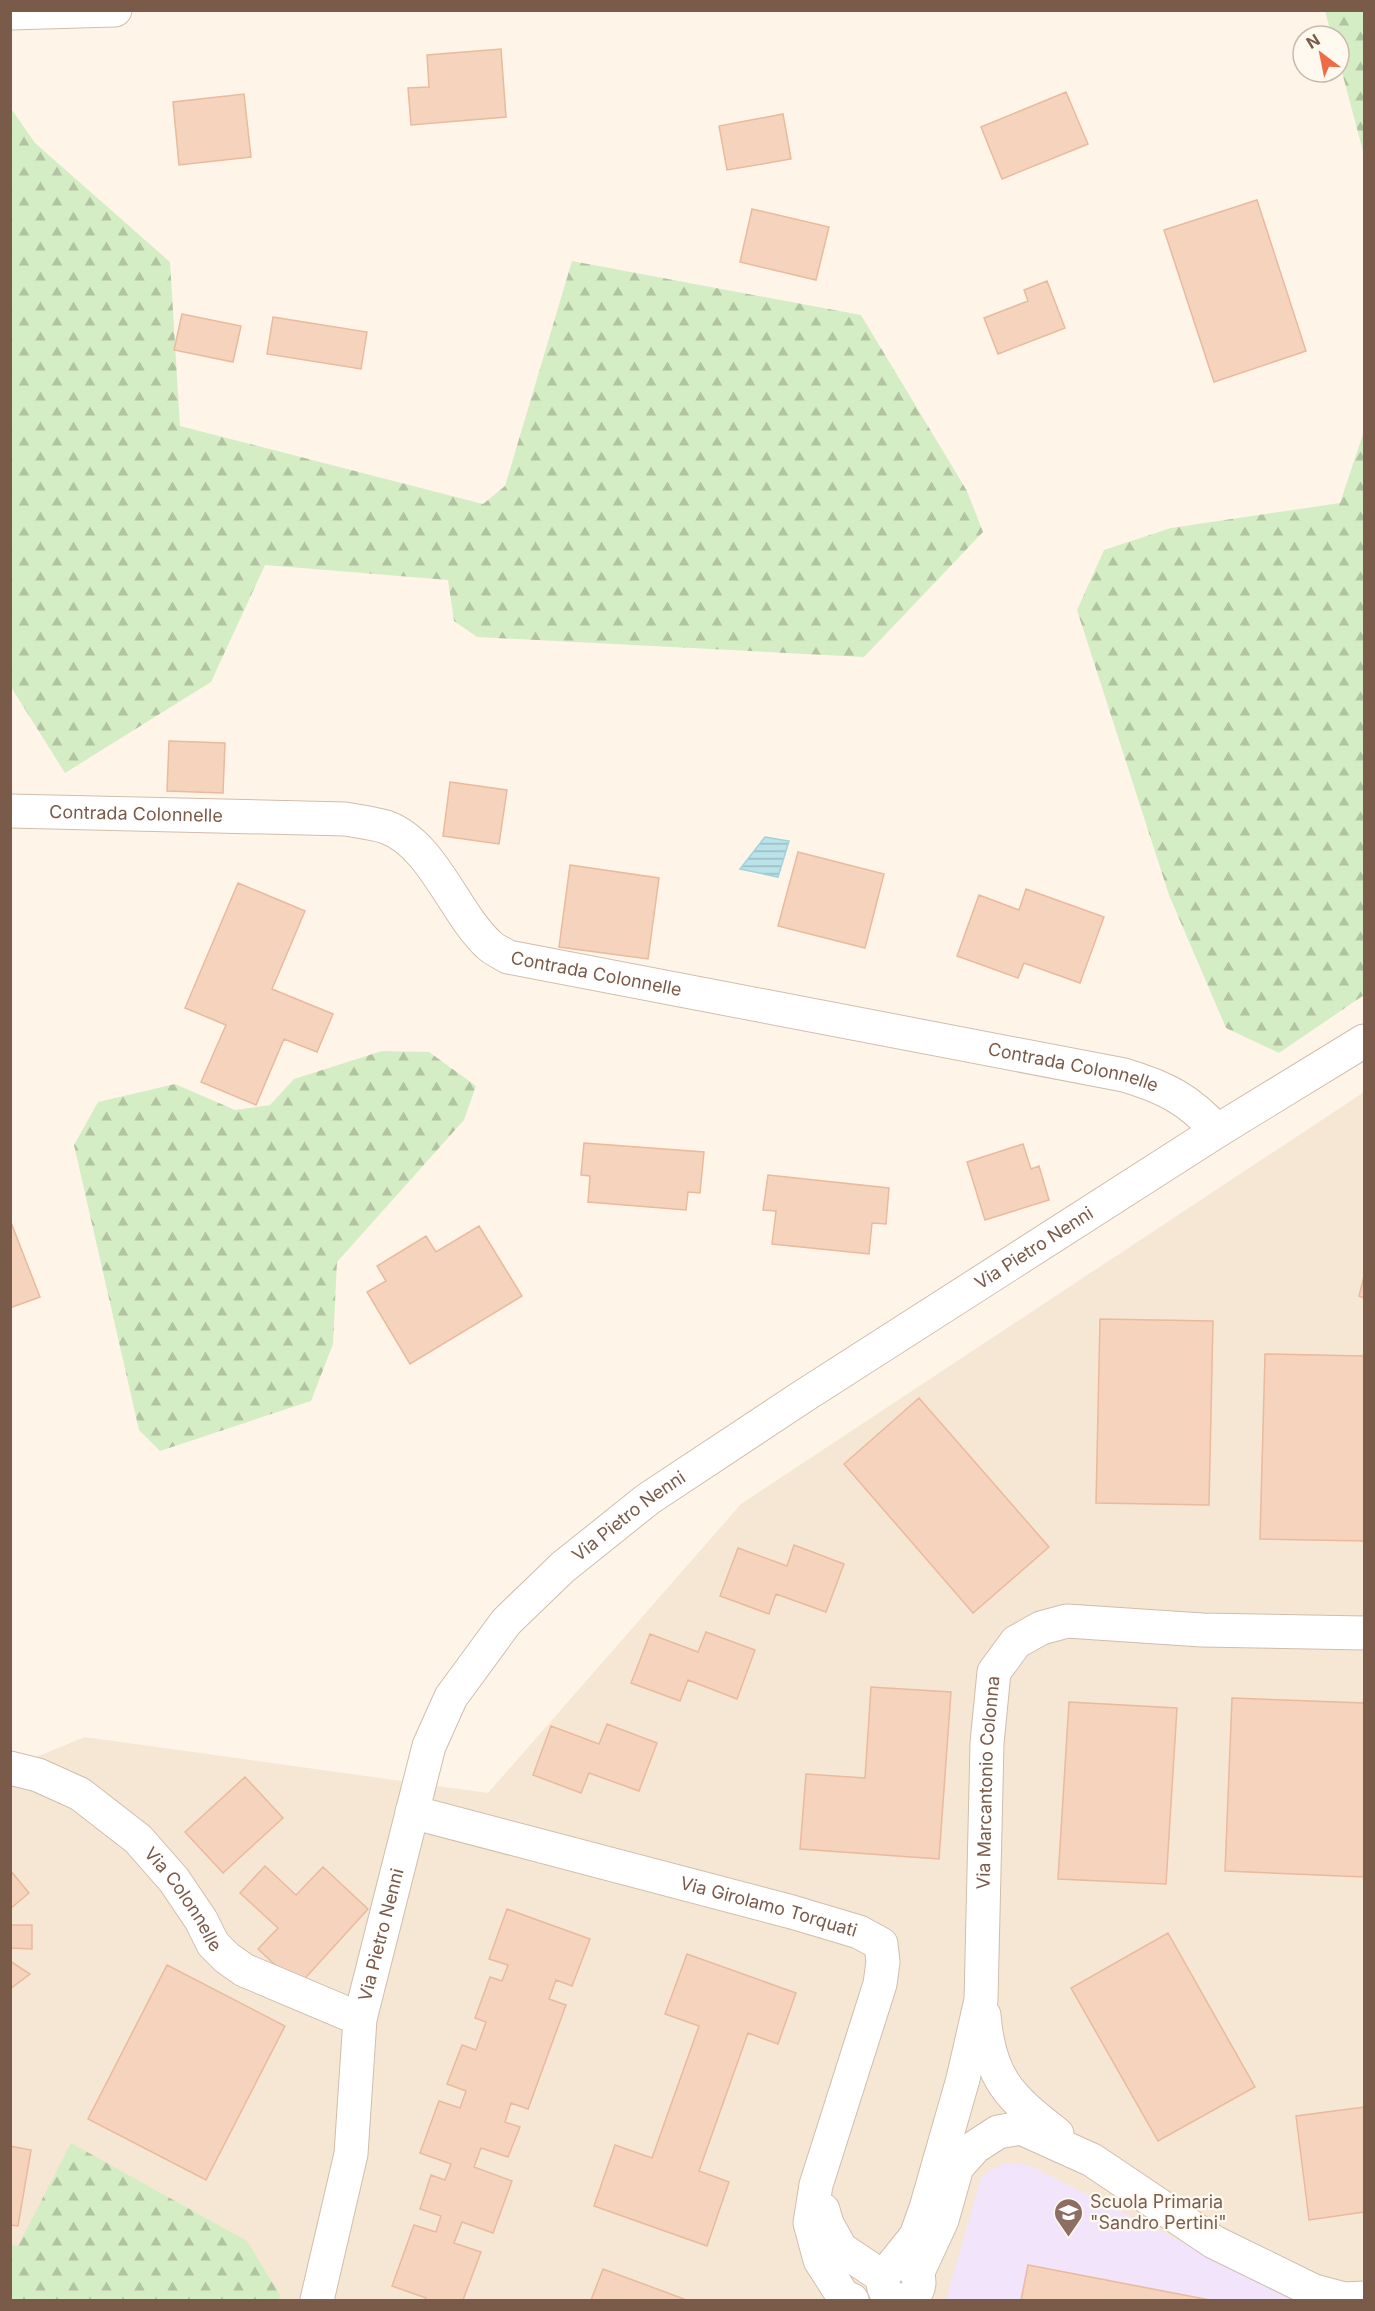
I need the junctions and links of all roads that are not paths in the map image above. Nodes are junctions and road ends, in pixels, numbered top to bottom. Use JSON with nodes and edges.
{"nodes":[{"id":1,"x":115,"y":10,"type":"edge"},
{"id":2,"x":10,"y":13,"type":"edge"},
{"id":3,"x":10,"y":811,"type":"edge"},
{"id":4,"x":1365,"y":1041,"type":"edge"},
{"id":5,"x":1217,"y":1131,"type":"junction"},
{"id":6,"x":1365,"y":1633,"type":"edge"},
{"id":7,"x":10,"y":1768,"type":"edge"},
{"id":8,"x":411,"y":1812,"type":"junction"},
{"id":9,"x":982,"y":1990,"type":"junction"},
{"id":10,"x":360,"y":2019,"type":"junction"},
{"id":11,"x":1092,"y":2160,"type":"junction"},
{"id":12,"x":816,"y":2185,"type":"junction"},
{"id":13,"x":897,"y":2286,"type":"edge"},
{"id":14,"x":1327,"y":2298,"type":"edge"},
{"id":15,"x":1365,"y":2298,"type":"edge"},
{"id":16,"x":317,"y":2301,"type":"edge"},
{"id":17,"x":852,"y":2301,"type":"edge"}],
"edges":[{"from":1,"to":2,"type":"street"},
{"from":3,"to":5,"type":"street","name":"Contrada Colonnelle"},
{"from":4,"to":5,"type":"street","name":"Via Pietro Nenni"},
{"from":5,"to":8,"type":"street","name":"Via Pietro Nenni"},
{"from":6,"to":9,"type":"street","name":"Via Marcantonio Colonna"},
{"from":7,"to":10,"type":"street","name":"Via Colonnelle"},
{"from":8,"to":10,"type":"street","name":"Via Pietro Nenni"},
{"from":8,"to":12,"type":"street","name":"Via Girolamo Torquati"},
{"from":9,"to":11,"type":"street"},
{"from":9,"to":13,"type":"street","name":"Via Marcantonio Colonna"},
{"from":10,"to":16,"type":"street","name":"Via Pietro Nenni"},
{"from":11,"to":13,"type":"street"},
{"from":11,"to":14,"type":"street"},
{"from":12,"to":13,"type":"street"},
{"from":12,"to":17,"type":"street","name":"Via Girolamo Torquati"},
{"from":14,"to":15,"type":"street"}]}
